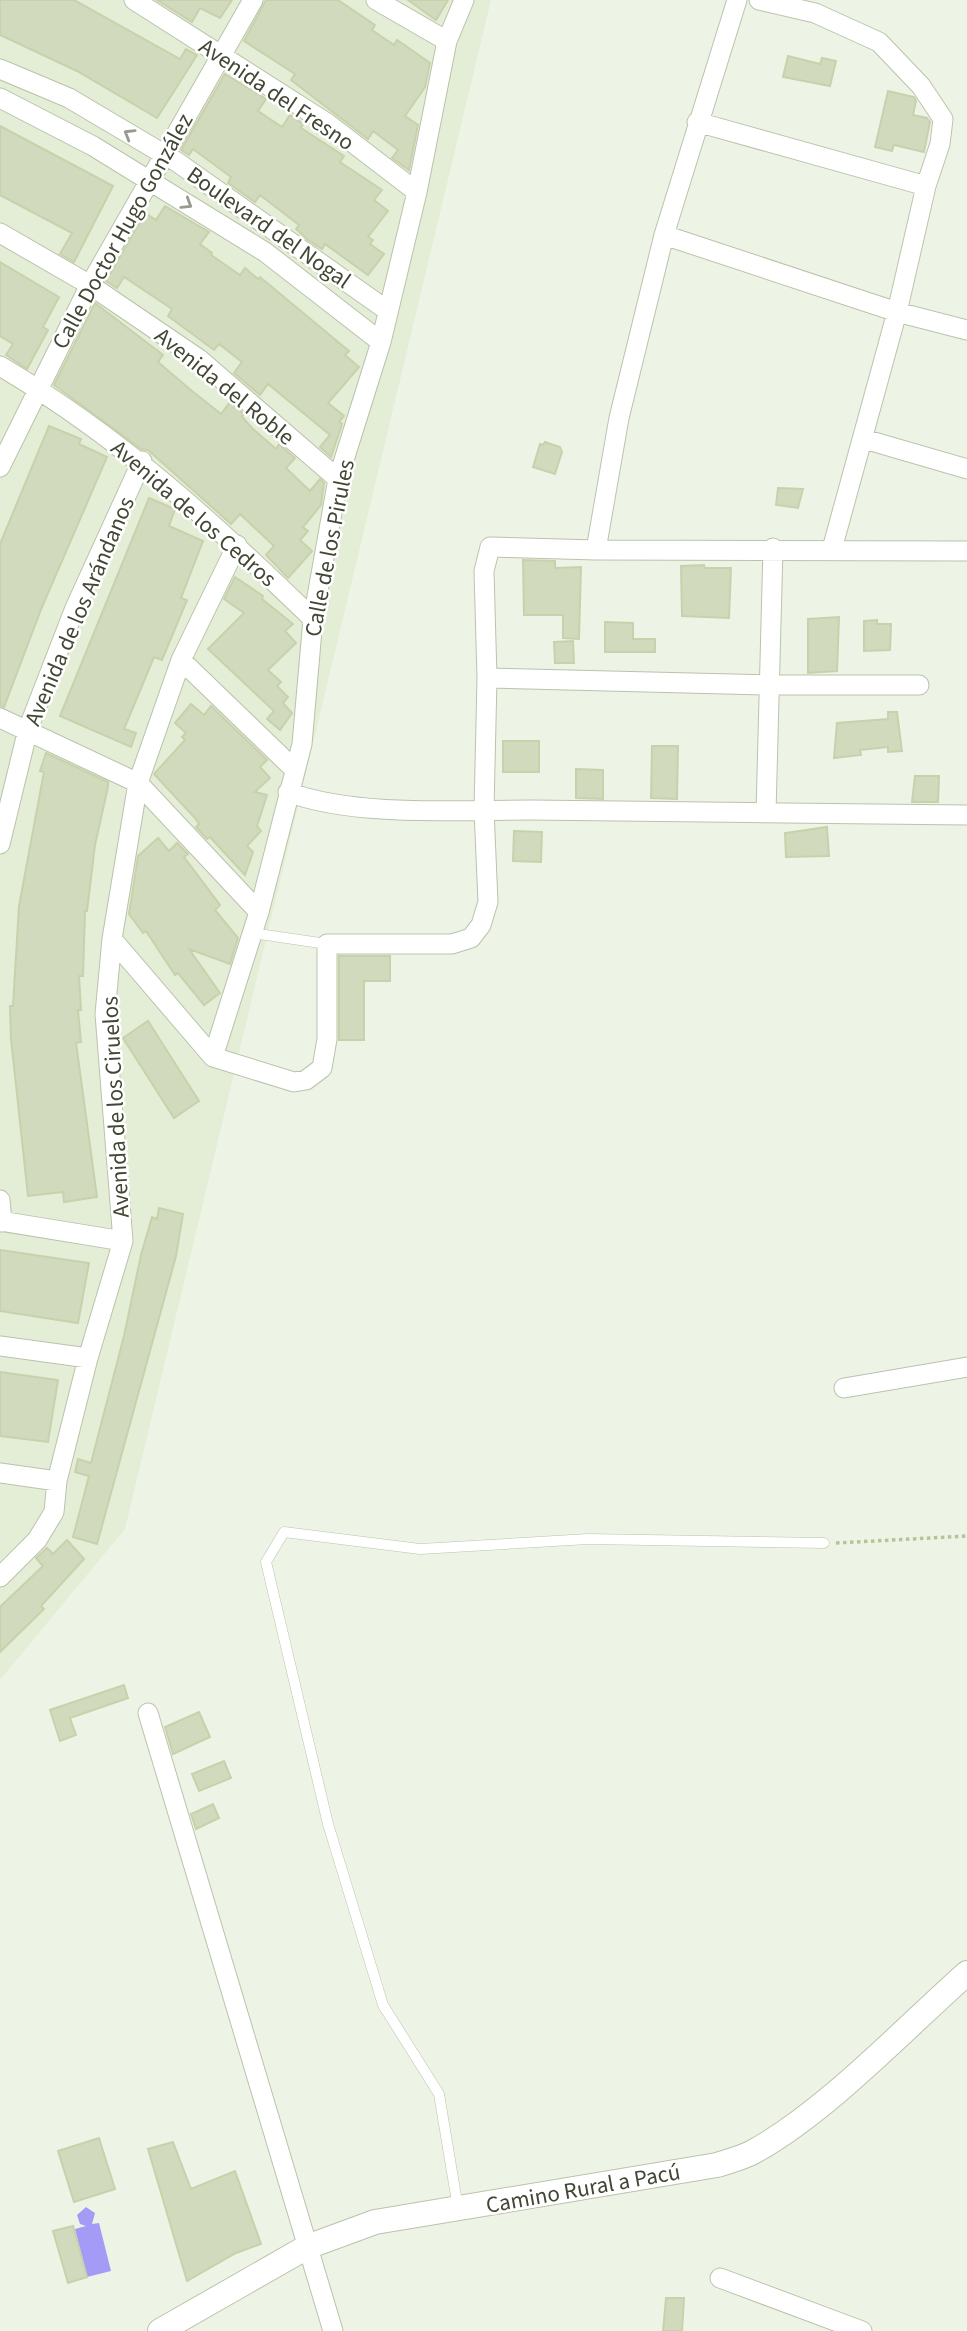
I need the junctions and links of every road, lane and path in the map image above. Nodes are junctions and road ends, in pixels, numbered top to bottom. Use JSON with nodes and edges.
{"nodes":[{"id":1,"x":134,"y":0,"type":"edge"},
{"id":2,"x":253,"y":0,"type":"edge"},
{"id":3,"x":376,"y":0,"type":"edge"},
{"id":4,"x":464,"y":0,"type":"edge"},
{"id":5,"x":737,"y":0,"type":"edge"},
{"id":6,"x":759,"y":0,"type":"edge"},
{"id":7,"x":447,"y":41,"type":"junction"},
{"id":8,"x":220,"y":54,"type":"junction"},
{"id":9,"x":0,"y":69,"type":"edge"},
{"id":10,"x":0,"y":98,"type":"edge"},
{"id":11,"x":697,"y":122,"type":"junction"},
{"id":12,"x":163,"y":154,"type":"junction"},
{"id":13,"x":149,"y":180,"type":"junction"},
{"id":14,"x":926,"y":186,"type":"junction"},
{"id":15,"x":417,"y":192,"type":"junction"},
{"id":16,"x":0,"y":233,"type":"edge"},
{"id":17,"x":664,"y":235,"type":"junction"},
{"id":18,"x":90,"y":285,"type":"junction"},
{"id":19,"x":388,"y":311,"type":"junction"},
{"id":20,"x":897,"y":312,"type":"junction"},
{"id":21,"x":967,"y":330,"type":"edge"},
{"id":22,"x":381,"y":342,"type":"junction"},
{"id":23,"x":0,"y":366,"type":"edge"},
{"id":24,"x":37,"y":388,"type":"junction"},
{"id":25,"x":864,"y":439,"type":"junction"},
{"id":26,"x":142,"y":461,"type":"junction"},
{"id":27,"x":0,"y":467,"type":"edge"},
{"id":28,"x":967,"y":468,"type":"edge"},
{"id":29,"x":338,"y":479,"type":"junction"},
{"id":30,"x":237,"y":545,"type":"junction"},
{"id":31,"x":773,"y":548,"type":"junction"},
{"id":32,"x":832,"y":549,"type":"junction"},
{"id":33,"x":596,"y":550,"type":"junction"},
{"id":34,"x":967,"y":551,"type":"edge"},
{"id":35,"x":313,"y":620,"type":"junction"},
{"id":36,"x":181,"y":660,"type":"junction"},
{"id":37,"x":487,"y":678,"type":"junction"},
{"id":38,"x":769,"y":685,"type":"junction"},
{"id":39,"x":919,"y":685,"type":"dead end"},
{"id":40,"x":0,"y":718,"type":"edge"},
{"id":41,"x":28,"y":729,"type":"junction"},
{"id":42,"x":294,"y":769,"type":"junction"},
{"id":43,"x":138,"y":783,"type":"junction"},
{"id":44,"x":288,"y":792,"type":"junction"},
{"id":45,"x":484,"y":810,"type":"junction"},
{"id":46,"x":766,"y":813,"type":"junction"},
{"id":47,"x":967,"y":815,"type":"edge"},
{"id":48,"x":0,"y":844,"type":"edge"},
{"id":49,"x":259,"y":912,"type":"junction"},
{"id":50,"x":253,"y":933,"type":"junction"},
{"id":51,"x":113,"y":939,"type":"junction"},
{"id":52,"x":327,"y":944,"type":"junction"},
{"id":53,"x":213,"y":1057,"type":"junction"},
{"id":54,"x":0,"y":1200,"type":"edge"},
{"id":55,"x":1,"y":1222,"type":"edge"},
{"id":56,"x":123,"y":1241,"type":"junction"},
{"id":57,"x":0,"y":1346,"type":"edge"},
{"id":58,"x":88,"y":1358,"type":"junction"},
{"id":59,"x":967,"y":1367,"type":"edge"},
{"id":60,"x":844,"y":1388,"type":"dead end"},
{"id":61,"x":0,"y":1473,"type":"edge"},
{"id":62,"x":57,"y":1481,"type":"junction"},
{"id":63,"x":967,"y":1536,"type":"edge"},
{"id":64,"x":824,"y":1543,"type":"joint"},
{"id":65,"x":0,"y":1577,"type":"edge"},
{"id":66,"x":148,"y":1713,"type":"dead end"},
{"id":67,"x":967,"y":1973,"type":"edge"},
{"id":68,"x":458,"y":2208,"type":"junction"},
{"id":69,"x":307,"y":2247,"type":"junction"},
{"id":70,"x":720,"y":2277,"type":"dead end"},
{"id":71,"x":160,"y":2331,"type":"edge"},
{"id":72,"x":333,"y":2331,"type":"edge"},
{"id":73,"x":863,"y":2331,"type":"edge"}],
"edges":[{"from":1,"to":8,"type":"street","name":"Avenida del Fresno"},
{"from":2,"to":8,"type":"street","name":"Calle Doctor Hugo González"},
{"from":3,"to":7,"type":"street"},
{"from":4,"to":7,"type":"street","name":"Calle de los Pirules"},
{"from":5,"to":11,"type":"street"},
{"from":6,"to":14,"type":"street"},
{"from":7,"to":15,"type":"street","name":"Calle de los Pirules"},
{"from":8,"to":12,"type":"street","name":"Calle Doctor Hugo González"},
{"from":8,"to":15,"type":"street","name":"Avenida del Fresno"},
{"from":12,"to":9,"type":"street","name":"Boulevard del Nogal","one_way":true},
{"from":10,"to":13,"type":"street","name":"Boulevard del Nogal"},
{"from":11,"to":14,"type":"street"},
{"from":11,"to":17,"type":"street"},
{"from":12,"to":13,"type":"street","name":"Calle Doctor Hugo González"},
{"from":12,"to":19,"type":"street","name":"Boulevard del Nogal"},
{"from":13,"to":18,"type":"street","name":"Calle Doctor Hugo González"},
{"from":13,"to":22,"type":"street","name":"Boulevard del Nogal","one_way":true},
{"from":14,"to":20,"type":"street"},
{"from":15,"to":19,"type":"street","name":"Calle de los Pirules"},
{"from":16,"to":18,"type":"street","name":"Avenida del Roble"},
{"from":17,"to":20,"type":"street"},
{"from":17,"to":33,"type":"street"},
{"from":18,"to":24,"type":"street","name":"Calle Doctor Hugo González"},
{"from":18,"to":29,"type":"street","name":"Avenida del Roble"},
{"from":19,"to":22,"type":"street","name":"Calle de los Pirules"},
{"from":20,"to":21,"type":"street"},
{"from":20,"to":25,"type":"street"},
{"from":22,"to":29,"type":"street","name":"Calle de los Pirules"},
{"from":23,"to":24,"type":"street","name":"Avenida de los Cedros"},
{"from":24,"to":26,"type":"street","name":"Avenida de los Cedros"},
{"from":24,"to":27,"type":"street","name":"Calle Doctor Hugo González"},
{"from":25,"to":28,"type":"street"},
{"from":25,"to":32,"type":"street"},
{"from":26,"to":30,"type":"street","name":"Avenida de los Cedros"},
{"from":26,"to":41,"type":"street","name":"Avenida de los Arándanos"},
{"from":29,"to":35,"type":"street","name":"Calle de los Pirules"},
{"from":30,"to":35,"type":"street","name":"Avenida de los Cedros"},
{"from":30,"to":36,"type":"street","name":"Avenida de los Ciruelos"},
{"from":31,"to":32,"type":"street"},
{"from":31,"to":33,"type":"street"},
{"from":31,"to":38,"type":"street"},
{"from":32,"to":34,"type":"street"},
{"from":33,"to":37,"type":"street"},
{"from":35,"to":42,"type":"street","name":"Calle de los Pirules"},
{"from":36,"to":42,"type":"street"},
{"from":36,"to":43,"type":"street","name":"Avenida de los Ciruelos"},
{"from":37,"to":38,"type":"street"},
{"from":37,"to":45,"type":"street"},
{"from":38,"to":39,"type":"street"},
{"from":38,"to":46,"type":"street"},
{"from":40,"to":41,"type":"street"},
{"from":41,"to":43,"type":"street"},
{"from":41,"to":48,"type":"street","name":"Avenida de los Arándanos"},
{"from":42,"to":44,"type":"street","name":"Calle de los Pirules"},
{"from":43,"to":49,"type":"street"},
{"from":43,"to":51,"type":"street","name":"Avenida de los Ciruelos"},
{"from":44,"to":45,"type":"street"},
{"from":44,"to":49,"type":"street","name":"Calle de los Pirules"},
{"from":45,"to":46,"type":"street"},
{"from":45,"to":52,"type":"street"},
{"from":46,"to":47,"type":"street"},
{"from":49,"to":50,"type":"street","name":"Calle de los Pirules"},
{"from":50,"to":52,"type":"lane"},
{"from":50,"to":53,"type":"street","name":"Calle de los Pirules"},
{"from":51,"to":53,"type":"street"},
{"from":51,"to":56,"type":"street","name":"Avenida de los Ciruelos"},
{"from":52,"to":53,"type":"street"},
{"from":54,"to":55,"type":"street"},
{"from":55,"to":56,"type":"street"},
{"from":56,"to":58,"type":"street","name":"Avenida de los Ciruelos"},
{"from":57,"to":58,"type":"street"},
{"from":58,"to":62,"type":"street","name":"Avenida de los Ciruelos"},
{"from":59,"to":60,"type":"street"},
{"from":61,"to":62,"type":"street"},
{"from":62,"to":65,"type":"street","name":"Avenida de los Ciruelos"},
{"from":63,"to":64,"type":"path"},
{"from":64,"to":68,"type":"lane"},
{"from":66,"to":69,"type":"street"},
{"from":67,"to":68,"type":"street","name":"Camino Rural a Pacú"},
{"from":68,"to":69,"type":"street","name":"Camino Rural a Pacú"},
{"from":69,"to":71,"type":"street","name":"Camino Rural a Pacú"},
{"from":69,"to":72,"type":"street"},
{"from":70,"to":73,"type":"street"}]}
